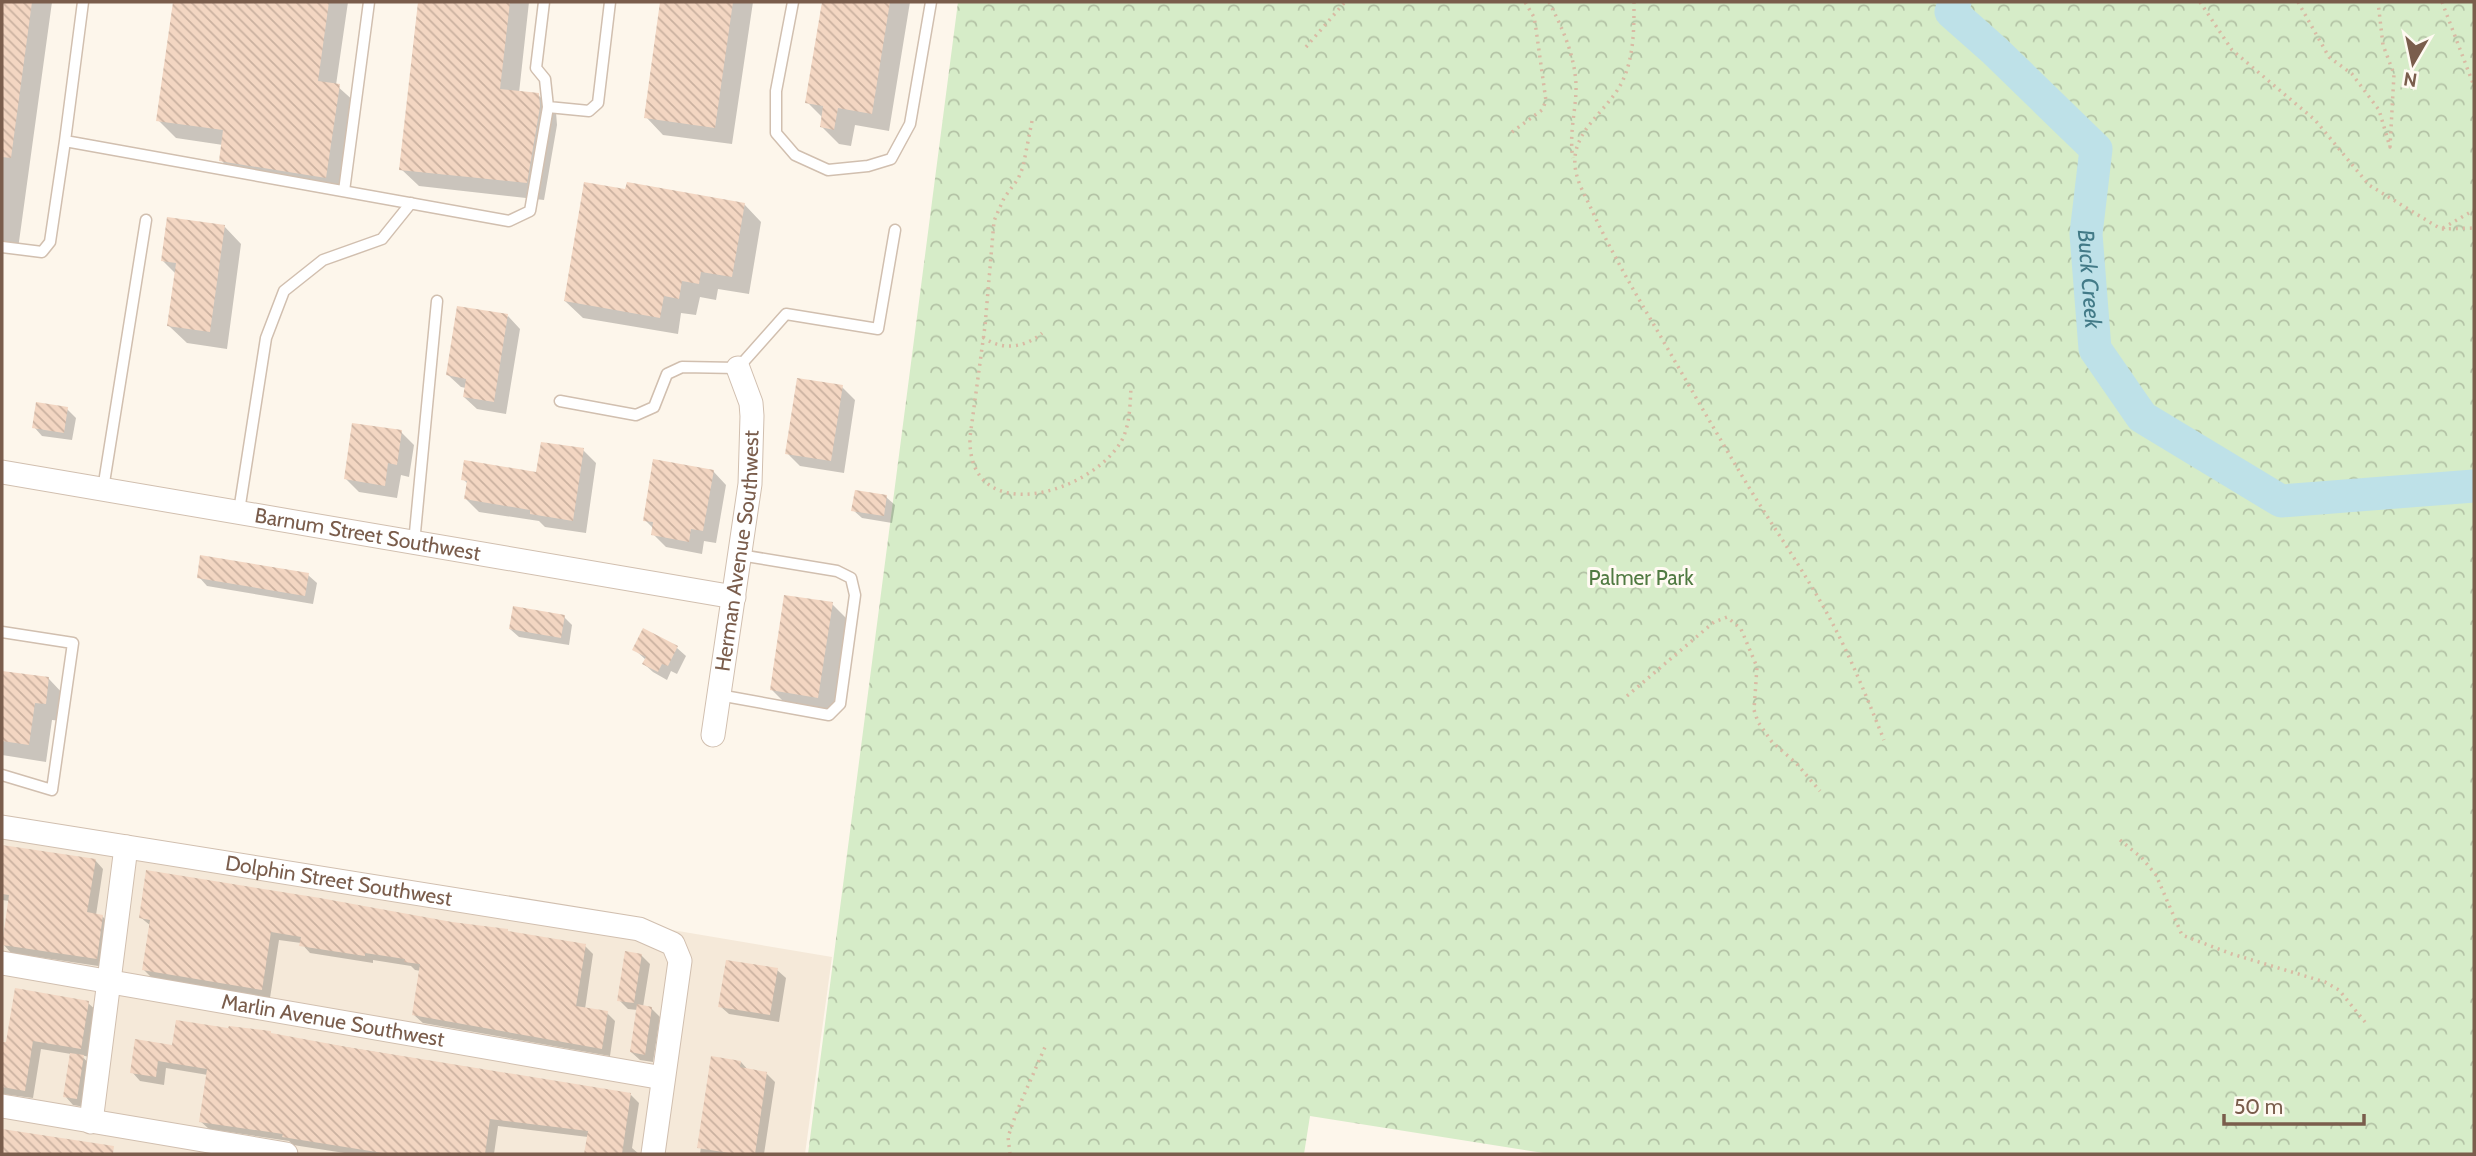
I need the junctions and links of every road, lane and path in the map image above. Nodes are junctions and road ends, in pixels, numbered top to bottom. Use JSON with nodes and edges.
{"nodes":[{"id":1,"x":83,"y":2,"type":"edge"},
{"id":2,"x":369,"y":2,"type":"edge"},
{"id":3,"x":544,"y":2,"type":"edge"},
{"id":4,"x":610,"y":2,"type":"edge"},
{"id":5,"x":793,"y":2,"type":"edge"},
{"id":6,"x":931,"y":2,"type":"edge"},
{"id":7,"x":1345,"y":2,"type":"edge"},
{"id":8,"x":1525,"y":2,"type":"edge"},
{"id":9,"x":1549,"y":2,"type":"edge"},
{"id":10,"x":1634,"y":2,"type":"edge"},
{"id":11,"x":2200,"y":2,"type":"edge"},
{"id":12,"x":2298,"y":2,"type":"edge"},
{"id":13,"x":2378,"y":2,"type":"edge"},
{"id":14,"x":2442,"y":2,"type":"edge"},
{"id":15,"x":1306,"y":47,"type":"dead end"},
{"id":16,"x":2474,"y":86,"type":"edge"},
{"id":17,"x":548,"y":107,"type":"junction"},
{"id":18,"x":1032,"y":121,"type":"dead end"},
{"id":19,"x":1511,"y":132,"type":"dead end"},
{"id":20,"x":65,"y":141,"type":"junction"},
{"id":21,"x":1574,"y":167,"type":"junction"},
{"id":22,"x":344,"y":191,"type":"junction"},
{"id":23,"x":411,"y":203,"type":"junction"},
{"id":24,"x":2474,"y":210,"type":"edge"},
{"id":25,"x":146,"y":220,"type":"dead end"},
{"id":26,"x":2474,"y":228,"type":"edge"},
{"id":27,"x":2441,"y":229,"type":"junction"},
{"id":28,"x":894,"y":230,"type":"dead end"},
{"id":29,"x":2,"y":247,"type":"edge"},
{"id":30,"x":437,"y":301,"type":"dead end"},
{"id":31,"x":1042,"y":333,"type":"dead end"},
{"id":32,"x":983,"y":337,"type":"junction"},
{"id":33,"x":738,"y":368,"type":"junction"},
{"id":34,"x":1131,"y":387,"type":"dead end"},
{"id":35,"x":560,"y":401,"type":"dead end"},
{"id":36,"x":2,"y":472,"type":"edge"},
{"id":37,"x":103,"y":489,"type":"junction"},
{"id":38,"x":239,"y":511,"type":"junction"},
{"id":39,"x":414,"y":543,"type":"junction"},
{"id":40,"x":740,"y":555,"type":"junction"},
{"id":41,"x":734,"y":597,"type":"junction"},
{"id":42,"x":2,"y":632,"type":"edge"},
{"id":43,"x":719,"y":695,"type":"junction"},
{"id":44,"x":1627,"y":696,"type":"dead end"},
{"id":45,"x":713,"y":735,"type":"dead end"},
{"id":46,"x":1884,"y":740,"type":"dead end"},
{"id":47,"x":2,"y":775,"type":"edge"},
{"id":48,"x":1820,"y":791,"type":"dead end"},
{"id":49,"x":2,"y":827,"type":"edge"},
{"id":50,"x":2120,"y":840,"type":"dead end"},
{"id":51,"x":126,"y":847,"type":"junction"},
{"id":52,"x":2,"y":963,"type":"edge"},
{"id":53,"x":108,"y":983,"type":"junction"},
{"id":54,"x":2365,"y":1023,"type":"dead end"},
{"id":55,"x":1045,"y":1047,"type":"dead end"},
{"id":56,"x":663,"y":1078,"type":"junction"},
{"id":57,"x":2,"y":1106,"type":"edge"},
{"id":58,"x":91,"y":1122,"type":"junction"},
{"id":59,"x":286,"y":1154,"type":"edge"},
{"id":60,"x":653,"y":1154,"type":"edge"},
{"id":61,"x":1010,"y":1154,"type":"edge"}],
"edges":[{"from":1,"to":20,"type":"lane"},
{"from":2,"to":22,"type":"lane"},
{"from":3,"to":17,"type":"lane"},
{"from":4,"to":17,"type":"lane"},
{"from":5,"to":6,"type":"lane"},
{"from":7,"to":15,"type":"path"},
{"from":8,"to":19,"type":"path"},
{"from":9,"to":21,"type":"path"},
{"from":10,"to":21,"type":"path"},
{"from":11,"to":27,"type":"path"},
{"from":12,"to":13,"type":"path"},
{"from":14,"to":16,"type":"path"},
{"from":17,"to":23,"type":"lane"},
{"from":18,"to":32,"type":"path"},
{"from":20,"to":22,"type":"lane"},
{"from":20,"to":29,"type":"lane"},
{"from":21,"to":46,"type":"path"},
{"from":22,"to":23,"type":"lane"},
{"from":23,"to":38,"type":"lane"},
{"from":24,"to":27,"type":"path"},
{"from":25,"to":37,"type":"lane"},
{"from":26,"to":27,"type":"path"},
{"from":28,"to":33,"type":"lane"},
{"from":30,"to":39,"type":"lane"},
{"from":31,"to":32,"type":"path"},
{"from":32,"to":34,"type":"path"},
{"from":33,"to":35,"type":"lane"},
{"from":33,"to":40,"type":"street","name":"Herman Avenue Southwest"},
{"from":36,"to":37,"type":"street","name":"Barnum Street Southwest"},
{"from":37,"to":38,"type":"street","name":"Barnum Street Southwest"},
{"from":38,"to":39,"type":"street","name":"Barnum Street Southwest"},
{"from":39,"to":41,"type":"street","name":"Barnum Street Southwest"},
{"from":40,"to":41,"type":"street","name":"Herman Avenue Southwest"},
{"from":40,"to":43,"type":"lane"},
{"from":41,"to":43,"type":"street","name":"Herman Avenue Southwest"},
{"from":42,"to":47,"type":"lane"},
{"from":43,"to":45,"type":"street","name":"Herman Avenue Southwest"},
{"from":44,"to":48,"type":"path"},
{"from":49,"to":51,"type":"street","name":"Dolphin Street Southwest"},
{"from":50,"to":54,"type":"path"},
{"from":51,"to":53,"type":"street"},
{"from":51,"to":56,"type":"street","name":"Dolphin Street Southwest"},
{"from":52,"to":53,"type":"street","name":"Marlin Avenue Southwest"},
{"from":53,"to":56,"type":"street","name":"Marlin Avenue Southwest"},
{"from":53,"to":58,"type":"street"},
{"from":55,"to":61,"type":"path"},
{"from":56,"to":60,"type":"street"},
{"from":57,"to":58,"type":"street"},
{"from":58,"to":59,"type":"street"}]}
